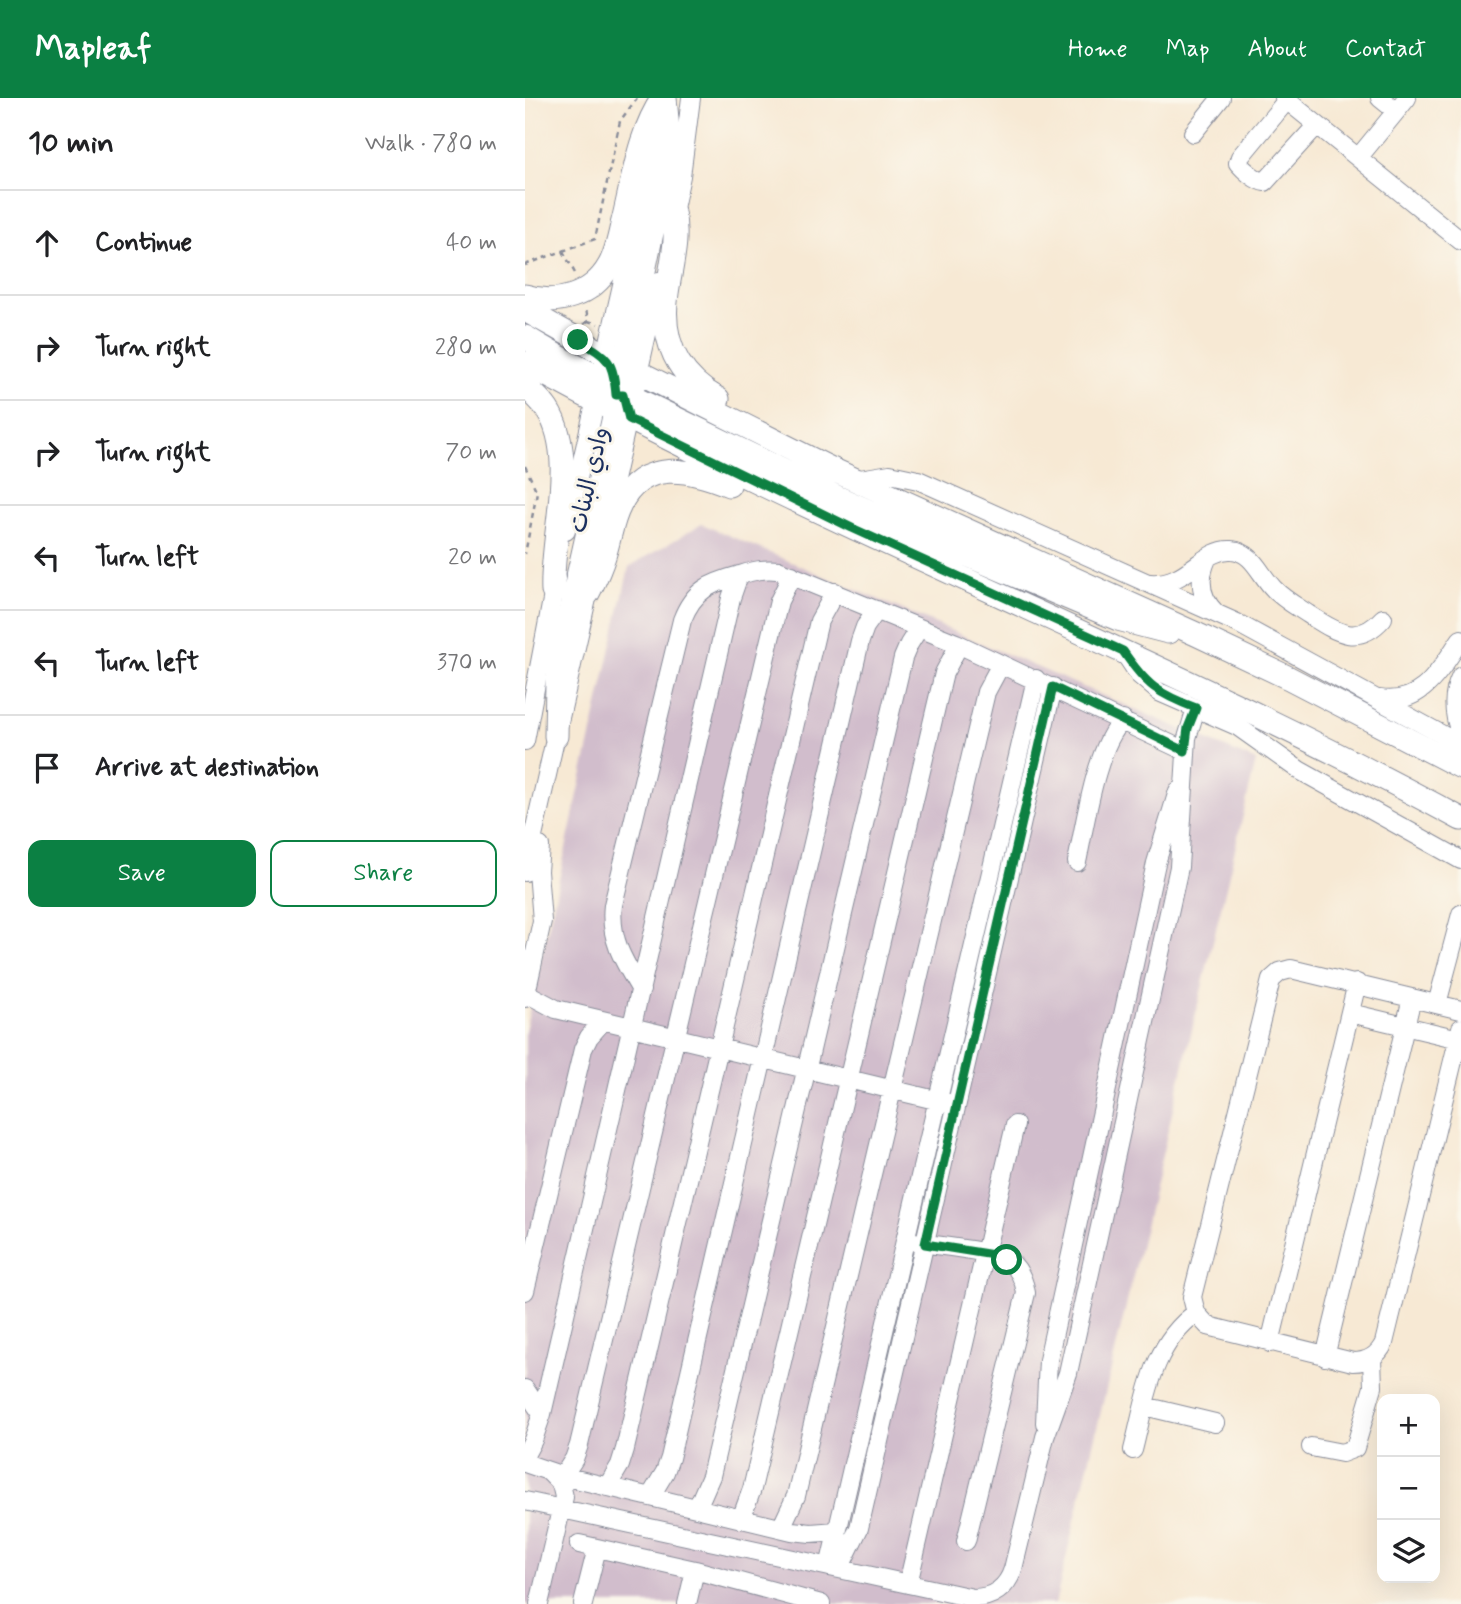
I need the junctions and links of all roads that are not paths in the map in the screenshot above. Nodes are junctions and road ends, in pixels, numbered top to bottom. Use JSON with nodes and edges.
{"nodes":[{"id":1,"x":664,"y":98,"type":"edge"},
{"id":2,"x":691,"y":98,"type":"edge"},
{"id":3,"x":1221,"y":98,"type":"edge"},
{"id":4,"x":1380,"y":98,"type":"edge"},
{"id":5,"x":1285,"y":99,"type":"edge"},
{"id":6,"x":1402,"y":105,"type":"edge"},
{"id":7,"x":1317,"y":125,"type":"junction"},
{"id":8,"x":1193,"y":133,"type":"dead end"},
{"id":9,"x":1359,"y":158,"type":"junction"},
{"id":10,"x":673,"y":212,"type":"junction"},
{"id":11,"x":1461,"y":241,"type":"edge"},
{"id":12,"x":525,"y":296,"type":"edge"},
{"id":13,"x":525,"y":310,"type":"edge"},
{"id":14,"x":525,"y":337,"type":"edge"},
{"id":15,"x":525,"y":363,"type":"edge"},
{"id":16,"x":525,"y":385,"type":"edge"},
{"id":17,"x":618,"y":388,"type":"junction"},
{"id":18,"x":827,"y":467,"type":"junction"},
{"id":19,"x":855,"y":480,"type":"junction"},
{"id":20,"x":790,"y":499,"type":"junction"},
{"id":21,"x":1207,"y":559,"type":"junction"},
{"id":22,"x":739,"y":575,"type":"junction"},
{"id":23,"x":792,"y":575,"type":"junction"},
{"id":24,"x":1143,"y":582,"type":"junction"},
{"id":25,"x":553,"y":591,"type":"junction"},
{"id":26,"x":835,"y":592,"type":"junction"},
{"id":27,"x":588,"y":593,"type":"junction"},
{"id":28,"x":877,"y":610,"type":"junction"},
{"id":29,"x":1218,"y":615,"type":"junction"},
{"id":30,"x":1383,"y":618,"type":"dead end"},
{"id":31,"x":919,"y":628,"type":"junction"},
{"id":32,"x":1196,"y":634,"type":"junction"},
{"id":33,"x":1461,"y":639,"type":"edge"},
{"id":34,"x":959,"y":645,"type":"junction"},
{"id":35,"x":1123,"y":651,"type":"junction"},
{"id":36,"x":1001,"y":664,"type":"junction"},
{"id":37,"x":1461,"y":676,"type":"edge"},
{"id":38,"x":1036,"y":679,"type":"junction"},
{"id":39,"x":1053,"y":687,"type":"junction"},
{"id":40,"x":1373,"y":698,"type":"junction"},
{"id":41,"x":1196,"y":708,"type":"junction"},
{"id":42,"x":1123,"y":720,"type":"junction"},
{"id":43,"x":1461,"y":735,"type":"edge"},
{"id":44,"x":556,"y":736,"type":"junction"},
{"id":45,"x":525,"y":741,"type":"edge"},
{"id":46,"x":1461,"y":745,"type":"edge"},
{"id":47,"x":1185,"y":751,"type":"junction"},
{"id":48,"x":1461,"y":766,"type":"edge"},
{"id":49,"x":544,"y":790,"type":"junction"},
{"id":50,"x":1461,"y":819,"type":"edge"},
{"id":51,"x":1458,"y":861,"type":"edge"},
{"id":52,"x":1077,"y":862,"type":"dead end"},
{"id":53,"x":525,"y":872,"type":"edge"},
{"id":54,"x":1461,"y":915,"type":"edge"},
{"id":55,"x":1357,"y":983,"type":"junction"},
{"id":56,"x":641,"y":990,"type":"junction"},
{"id":57,"x":526,"y":995,"type":"edge"},
{"id":58,"x":1412,"y":998,"type":"junction"},
{"id":59,"x":1437,"y":1004,"type":"junction"},
{"id":60,"x":1461,"y":1010,"type":"edge"},
{"id":61,"x":1350,"y":1013,"type":"junction"},
{"id":62,"x":603,"y":1021,"type":"junction"},
{"id":63,"x":1404,"y":1026,"type":"junction"},
{"id":64,"x":632,"y":1028,"type":"junction"},
{"id":65,"x":1460,"y":1034,"type":"edge"},
{"id":66,"x":677,"y":1038,"type":"junction"},
{"id":67,"x":719,"y":1049,"type":"junction"},
{"id":68,"x":762,"y":1059,"type":"junction"},
{"id":69,"x":806,"y":1069,"type":"junction"},
{"id":70,"x":850,"y":1080,"type":"junction"},
{"id":71,"x":892,"y":1090,"type":"junction"},
{"id":72,"x":937,"y":1101,"type":"junction"},
{"id":73,"x":958,"y":1105,"type":"junction"},
{"id":74,"x":1015,"y":1125,"type":"dead end"},
{"id":75,"x":904,"y":1241,"type":"junction"},
{"id":76,"x":925,"y":1244,"type":"junction"},
{"id":77,"x":985,"y":1254,"type":"junction"},
{"id":78,"x":525,"y":1291,"type":"edge"},
{"id":79,"x":1196,"y":1313,"type":"junction"},
{"id":80,"x":1270,"y":1343,"type":"junction"},
{"id":81,"x":1325,"y":1357,"type":"junction"},
{"id":82,"x":1372,"y":1358,"type":"junction"},
{"id":83,"x":525,"y":1389,"type":"edge"},
{"id":84,"x":1144,"y":1406,"type":"junction"},
{"id":85,"x":542,"y":1414,"type":"junction"},
{"id":86,"x":1215,"y":1423,"type":"dead end"},
{"id":87,"x":1311,"y":1447,"type":"dead end"},
{"id":88,"x":1133,"y":1450,"type":"dead end"},
{"id":89,"x":525,"y":1455,"type":"edge"},
{"id":90,"x":525,"y":1462,"type":"edge"},
{"id":91,"x":556,"y":1474,"type":"junction"},
{"id":92,"x":607,"y":1487,"type":"junction"},
{"id":93,"x":650,"y":1497,"type":"junction"},
{"id":94,"x":525,"y":1501,"type":"edge"},
{"id":95,"x":697,"y":1508,"type":"junction"},
{"id":96,"x":562,"y":1509,"type":"junction"},
{"id":97,"x":741,"y":1519,"type":"junction"},
{"id":98,"x":781,"y":1528,"type":"junction"},
{"id":99,"x":837,"y":1531,"type":"junction"},
{"id":100,"x":966,"y":1541,"type":"dead end"},
{"id":101,"x":579,"y":1544,"type":"dead end"},
{"id":102,"x":597,"y":1548,"type":"junction"},
{"id":103,"x":834,"y":1568,"type":"junction"},
{"id":104,"x":695,"y":1570,"type":"junction"},
{"id":105,"x":908,"y":1584,"type":"junction"},
{"id":106,"x":539,"y":1604,"type":"edge"},
{"id":107,"x":583,"y":1604,"type":"edge"},
{"id":108,"x":687,"y":1604,"type":"edge"},
{"id":109,"x":821,"y":1604,"type":"edge"}],
"edges":[{"from":1,"to":12,"type":"main road"},
{"from":1,"to":17,"type":"main road"},
{"from":2,"to":10,"type":"street","name":"وادي البنات"},
{"from":3,"to":8,"type":"street"},
{"from":4,"to":6,"type":"street"},
{"from":5,"to":7,"type":"street"},
{"from":5,"to":7,"type":"street"},
{"from":6,"to":9,"type":"street"},
{"from":7,"to":9,"type":"street"},
{"from":9,"to":11,"type":"street"},
{"from":10,"to":17,"type":"street","name":"وادي البنات"},
{"from":10,"to":18,"type":"main road"},
{"from":13,"to":17,"type":"main road"},
{"from":14,"to":17,"type":"main road"},
{"from":15,"to":17,"type":"main road"},
{"from":16,"to":25,"type":"main road"},
{"from":17,"to":18,"type":"main road"},
{"from":17,"to":20,"type":"main road"},
{"from":17,"to":25,"type":"street","name":"وادي البنات"},
{"from":17,"to":27,"type":"street","name":"وادي البنات"},
{"from":17,"to":32,"type":"main road"},
{"from":17,"to":44,"type":"main road"},
{"from":18,"to":19,"type":"main road"},
{"from":19,"to":24,"type":"street"},
{"from":19,"to":32,"type":"main road"},
{"from":20,"to":27,"type":"main road"},
{"from":20,"to":35,"type":"main road"},
{"from":21,"to":24,"type":"street"},
{"from":21,"to":29,"type":"street"},
{"from":21,"to":30,"type":"street"},
{"from":22,"to":23,"type":"street"},
{"from":22,"to":56,"type":"street"},
{"from":22,"to":56,"type":"street"},
{"from":23,"to":26,"type":"street"},
{"from":23,"to":66,"type":"street"},
{"from":24,"to":29,"type":"street"},
{"from":25,"to":45,"type":"street","name":"وادي البنات"},
{"from":26,"to":28,"type":"street"},
{"from":26,"to":67,"type":"street"},
{"from":27,"to":44,"type":"street","name":"وادي البنات"},
{"from":28,"to":31,"type":"street"},
{"from":28,"to":68,"type":"street"},
{"from":29,"to":40,"type":"street"},
{"from":31,"to":34,"type":"street"},
{"from":31,"to":69,"type":"street"},
{"from":32,"to":48,"type":"main road"},
{"from":33,"to":40,"type":"street"},
{"from":34,"to":36,"type":"street"},
{"from":34,"to":70,"type":"street"},
{"from":35,"to":41,"type":"street"},
{"from":35,"to":50,"type":"main road"},
{"from":36,"to":38,"type":"street"},
{"from":36,"to":71,"type":"street"},
{"from":37,"to":43,"type":"street"},
{"from":38,"to":39,"type":"street"},
{"from":38,"to":72,"type":"street"},
{"from":39,"to":42,"type":"street"},
{"from":39,"to":73,"type":"street"},
{"from":40,"to":46,"type":"street"},
{"from":41,"to":47,"type":"street"},
{"from":41,"to":51,"type":"street"},
{"from":42,"to":47,"type":"street"},
{"from":42,"to":52,"type":"street"},
{"from":44,"to":49,"type":"street","name":"وادي البنات"},
{"from":47,"to":105,"type":"street"},
{"from":49,"to":53,"type":"street","name":"وادي البنات"},
{"from":49,"to":57,"type":"street"},
{"from":54,"to":59,"type":"street"},
{"from":55,"to":58,"type":"street"},
{"from":55,"to":61,"type":"street"},
{"from":55,"to":79,"type":"street"},
{"from":56,"to":64,"type":"street"},
{"from":57,"to":62,"type":"street"},
{"from":58,"to":59,"type":"street"},
{"from":58,"to":63,"type":"street"},
{"from":59,"to":60,"type":"street"},
{"from":61,"to":63,"type":"street"},
{"from":61,"to":80,"type":"street"},
{"from":62,"to":64,"type":"street"},
{"from":62,"to":78,"type":"street"},
{"from":63,"to":65,"type":"street"},
{"from":63,"to":81,"type":"street"},
{"from":64,"to":66,"type":"street"},
{"from":64,"to":85,"type":"street"},
{"from":65,"to":82,"type":"street"},
{"from":66,"to":67,"type":"street"},
{"from":66,"to":91,"type":"street"},
{"from":67,"to":68,"type":"street"},
{"from":67,"to":92,"type":"street"},
{"from":68,"to":69,"type":"street"},
{"from":68,"to":93,"type":"street"},
{"from":69,"to":70,"type":"street"},
{"from":69,"to":95,"type":"street"},
{"from":70,"to":71,"type":"street"},
{"from":70,"to":97,"type":"street"},
{"from":71,"to":72,"type":"street"},
{"from":71,"to":98,"type":"street"},
{"from":72,"to":73,"type":"street"},
{"from":72,"to":75,"type":"street"},
{"from":73,"to":76,"type":"street"},
{"from":74,"to":77,"type":"street"},
{"from":75,"to":76,"type":"street"},
{"from":75,"to":99,"type":"street"},
{"from":76,"to":77,"type":"street"},
{"from":76,"to":103,"type":"street"},
{"from":77,"to":100,"type":"street"},
{"from":77,"to":105,"type":"street"},
{"from":79,"to":80,"type":"street"},
{"from":79,"to":84,"type":"street"},
{"from":80,"to":81,"type":"street"},
{"from":81,"to":82,"type":"street"},
{"from":82,"to":87,"type":"street"},
{"from":83,"to":85,"type":"street"},
{"from":84,"to":86,"type":"street"},
{"from":84,"to":88,"type":"street"},
{"from":85,"to":89,"type":"street"},
{"from":90,"to":91,"type":"street"},
{"from":91,"to":92,"type":"street"},
{"from":91,"to":96,"type":"street"},
{"from":92,"to":93,"type":"street"},
{"from":93,"to":95,"type":"street"},
{"from":94,"to":96,"type":"street"},
{"from":95,"to":97,"type":"street"},
{"from":96,"to":103,"type":"street"},
{"from":96,"to":106,"type":"street"},
{"from":97,"to":98,"type":"street"},
{"from":98,"to":99,"type":"street"},
{"from":99,"to":103,"type":"street"},
{"from":101,"to":102,"type":"street"},
{"from":102,"to":104,"type":"street"},
{"from":102,"to":107,"type":"street"},
{"from":103,"to":105,"type":"street"},
{"from":104,"to":108,"type":"street"},
{"from":104,"to":109,"type":"street"}]}
